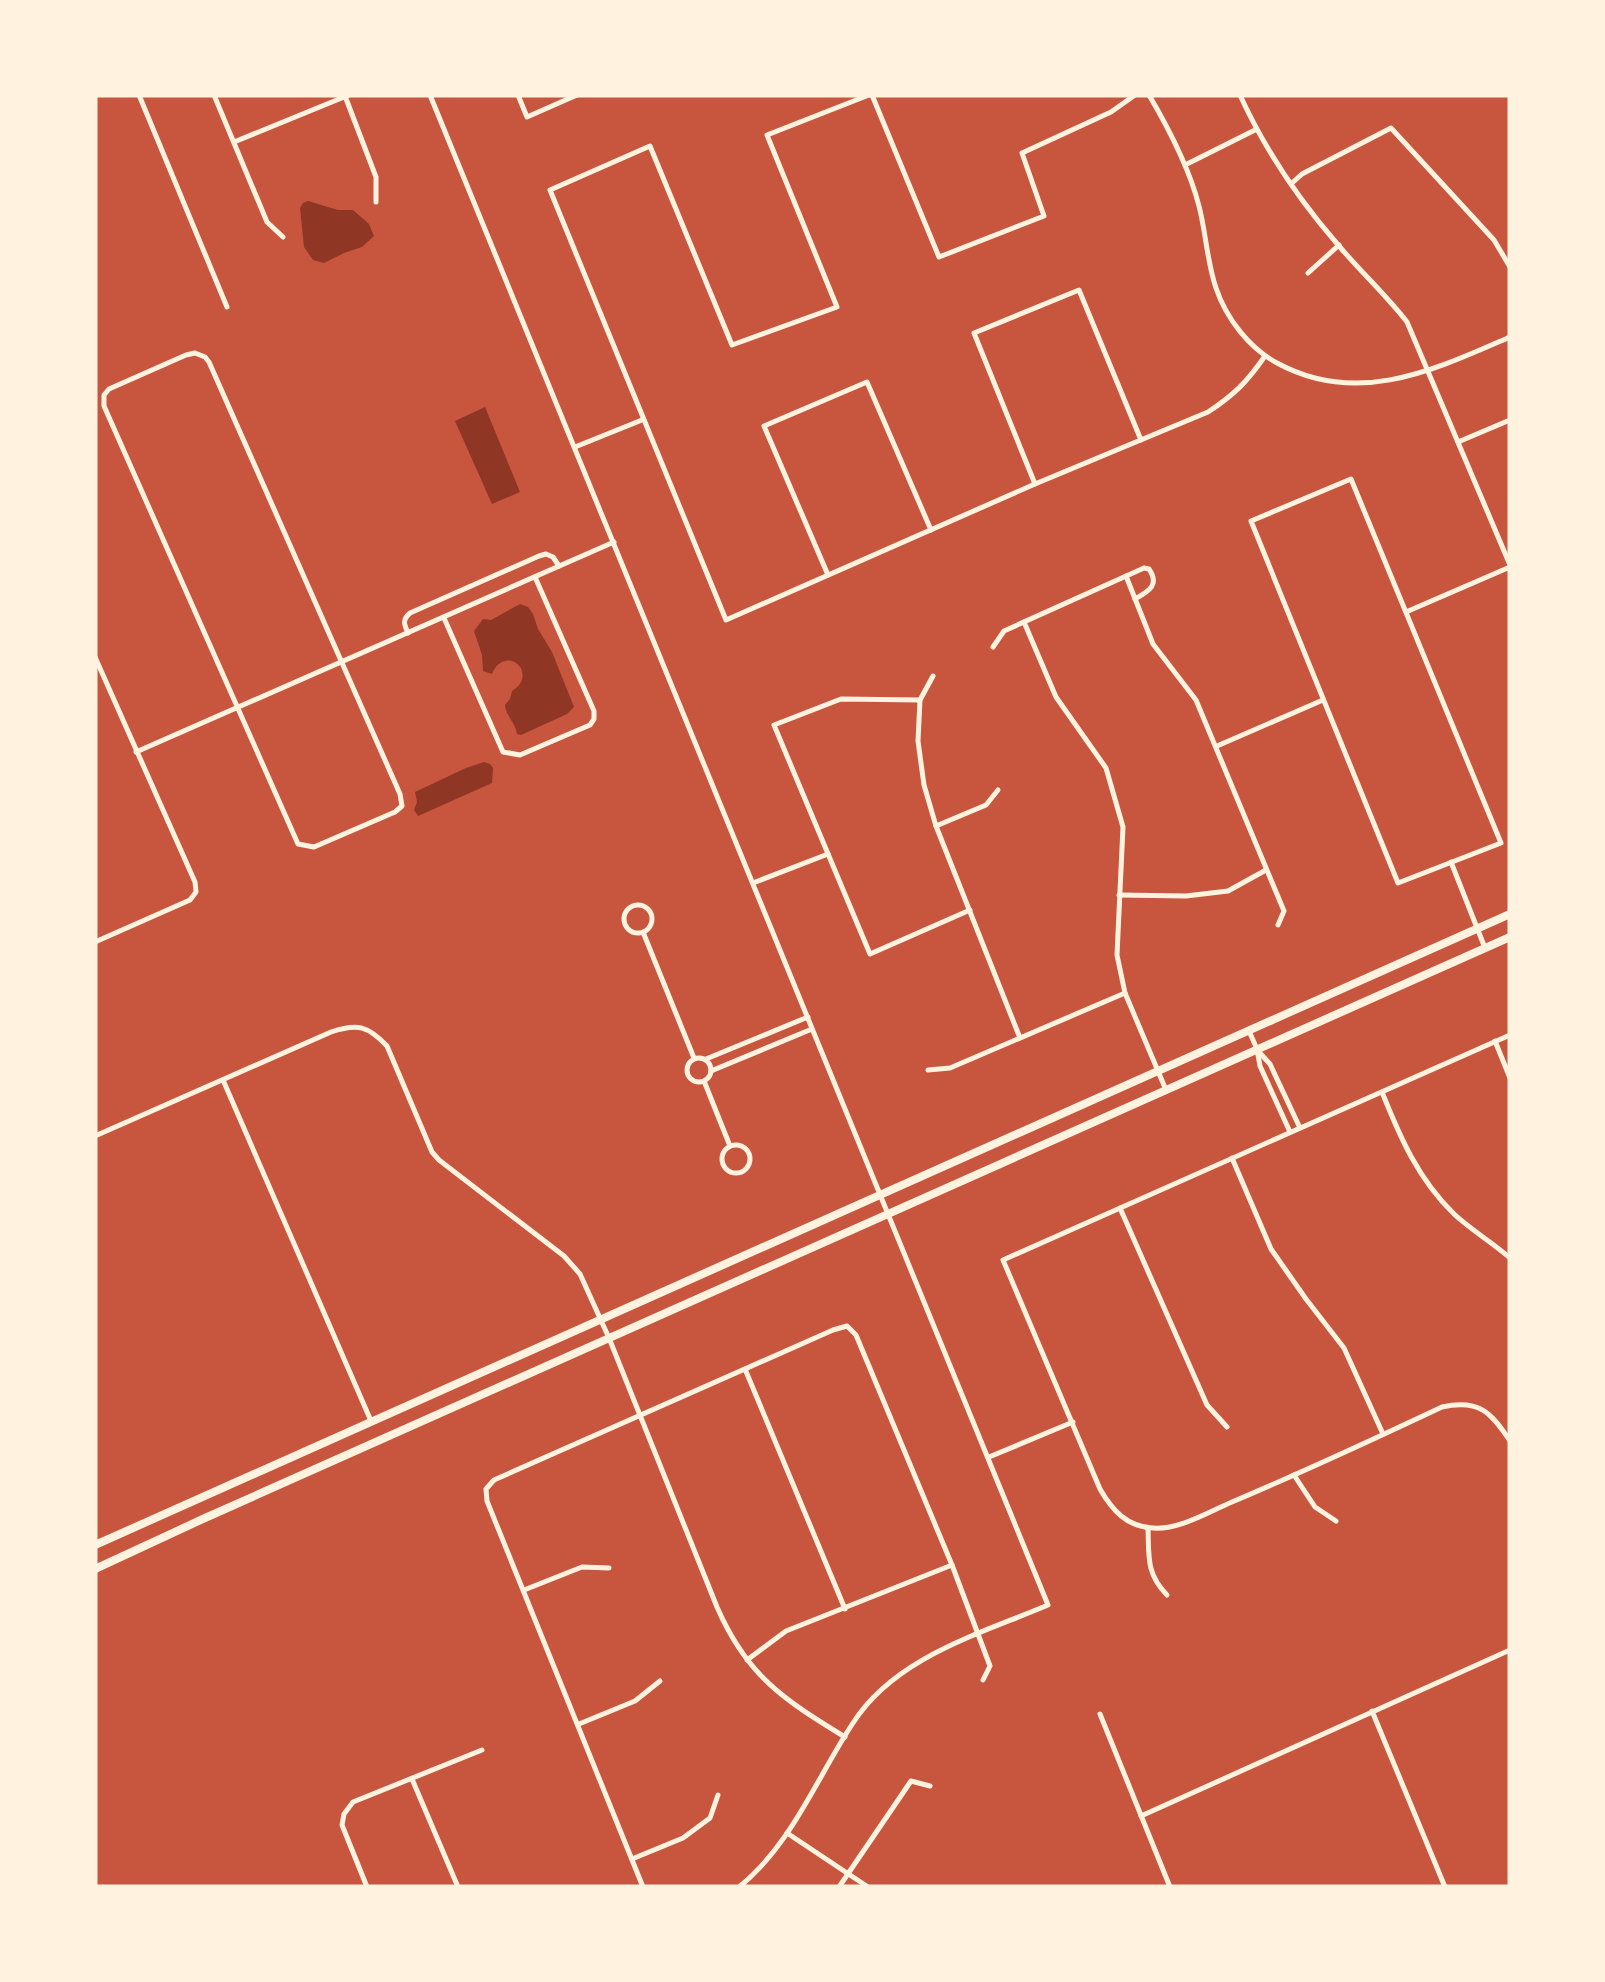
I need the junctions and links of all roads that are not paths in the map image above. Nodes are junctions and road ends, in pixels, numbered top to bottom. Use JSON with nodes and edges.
{"nodes":[{"id":1,"x":139,"y":95,"type":"edge"},
{"id":2,"x":214,"y":95,"type":"edge"},
{"id":3,"x":430,"y":95,"type":"edge"},
{"id":4,"x":518,"y":95,"type":"edge"},
{"id":5,"x":576,"y":95,"type":"edge"},
{"id":6,"x":870,"y":95,"type":"edge"},
{"id":7,"x":1135,"y":95,"type":"edge"},
{"id":8,"x":1149,"y":95,"type":"edge"},
{"id":9,"x":1240,"y":95,"type":"edge"},
{"id":10,"x":346,"y":96,"type":"edge"},
{"id":11,"x":1255,"y":130,"type":"junction"},
{"id":12,"x":234,"y":142,"type":"junction"},
{"id":13,"x":1184,"y":165,"type":"junction"},
{"id":14,"x":1291,"y":184,"type":"junction"},
{"id":15,"x":376,"y":202,"type":"dead end"},
{"id":16,"x":284,"y":237,"type":"dead end"},
{"id":17,"x":1339,"y":245,"type":"junction"},
{"id":18,"x":1510,"y":267,"type":"edge"},
{"id":19,"x":1308,"y":273,"type":"dead end"},
{"id":20,"x":227,"y":306,"type":"dead end"},
{"id":21,"x":1510,"y":337,"type":"edge"},
{"id":22,"x":1265,"y":356,"type":"junction"},
{"id":23,"x":1428,"y":371,"type":"junction"},
{"id":24,"x":643,"y":420,"type":"junction"},
{"id":25,"x":1510,"y":420,"type":"edge"},
{"id":26,"x":1141,"y":440,"type":"junction"},
{"id":27,"x":1458,"y":442,"type":"junction"},
{"id":28,"x":575,"y":447,"type":"junction"},
{"id":29,"x":1035,"y":484,"type":"junction"},
{"id":30,"x":931,"y":530,"type":"junction"},
{"id":31,"x":614,"y":542,"type":"junction"},
{"id":32,"x":558,"y":566,"type":"junction"},
{"id":33,"x":1510,"y":566,"type":"edge"},
{"id":34,"x":828,"y":575,"type":"junction"},
{"id":35,"x":1126,"y":576,"type":"junction"},
{"id":36,"x":535,"y":577,"type":"junction"},
{"id":37,"x":1135,"y":599,"type":"junction"},
{"id":38,"x":1406,"y":612,"type":"junction"},
{"id":39,"x":444,"y":617,"type":"junction"},
{"id":40,"x":1024,"y":622,"type":"junction"},
{"id":41,"x":408,"y":633,"type":"junction"},
{"id":42,"x":993,"y":647,"type":"dead end"},
{"id":43,"x":95,"y":657,"type":"edge"},
{"id":44,"x":342,"y":662,"type":"junction"},
{"id":45,"x":933,"y":676,"type":"dead end"},
{"id":46,"x":920,"y":700,"type":"junction"},
{"id":47,"x":1323,"y":700,"type":"junction"},
{"id":48,"x":237,"y":708,"type":"junction"},
{"id":49,"x":1217,"y":746,"type":"junction"},
{"id":50,"x":136,"y":752,"type":"junction"},
{"id":51,"x":998,"y":790,"type":"dead end"},
{"id":52,"x":936,"y":826,"type":"junction"},
{"id":53,"x":828,"y":854,"type":"junction"},
{"id":54,"x":1451,"y":862,"type":"junction"},
{"id":55,"x":1266,"y":870,"type":"junction"},
{"id":56,"x":752,"y":883,"type":"junction"},
{"id":57,"x":1119,"y":895,"type":"junction"},
{"id":58,"x":970,"y":910,"type":"junction"},
{"id":59,"x":1510,"y":914,"type":"edge"},
{"id":60,"x":1278,"y":925,"type":"dead end"},
{"id":61,"x":1478,"y":928,"type":"junction"},
{"id":62,"x":643,"y":932,"type":"junction"},
{"id":63,"x":1510,"y":936,"type":"edge"},
{"id":64,"x":95,"y":942,"type":"edge"},
{"id":65,"x":1486,"y":948,"type":"junction"},
{"id":66,"x":1125,"y":993,"type":"junction"},
{"id":67,"x":808,"y":1018,"type":"junction"},
{"id":68,"x":812,"y":1029,"type":"junction"},
{"id":69,"x":1249,"y":1031,"type":"junction"},
{"id":70,"x":1510,"y":1035,"type":"edge"},
{"id":71,"x":1020,"y":1038,"type":"junction"},
{"id":72,"x":1495,"y":1042,"type":"junction"},
{"id":73,"x":1257,"y":1050,"type":"junction"},
{"id":74,"x":694,"y":1058,"type":"junction"},
{"id":75,"x":706,"y":1059,"type":"junction"},
{"id":76,"x":928,"y":1070,"type":"dead end"},
{"id":77,"x":712,"y":1071,"type":"junction"},
{"id":78,"x":1158,"y":1071,"type":"junction"},
{"id":79,"x":1510,"y":1078,"type":"edge"},
{"id":80,"x":222,"y":1080,"type":"junction"},
{"id":81,"x":704,"y":1081,"type":"junction"},
{"id":82,"x":1166,"y":1090,"type":"junction"},
{"id":83,"x":1382,"y":1092,"type":"junction"},
{"id":84,"x":1300,"y":1128,"type":"junction"},
{"id":85,"x":1290,"y":1132,"type":"junction"},
{"id":86,"x":95,"y":1136,"type":"edge"},
{"id":87,"x":730,"y":1146,"type":"junction"},
{"id":88,"x":1232,"y":1158,"type":"junction"},
{"id":89,"x":880,"y":1195,"type":"junction"},
{"id":90,"x":1120,"y":1208,"type":"junction"},
{"id":91,"x":888,"y":1214,"type":"junction"},
{"id":92,"x":1510,"y":1258,"type":"edge"},
{"id":93,"x":602,"y":1324,"type":"junction"},
{"id":94,"x":609,"y":1338,"type":"junction"},
{"id":95,"x":745,"y":1369,"type":"junction"},
{"id":96,"x":640,"y":1415,"type":"junction"},
{"id":97,"x":371,"y":1422,"type":"junction"},
{"id":98,"x":1073,"y":1422,"type":"junction"},
{"id":99,"x":1227,"y":1426,"type":"dead end"},
{"id":100,"x":1384,"y":1434,"type":"junction"},
{"id":101,"x":380,"y":1440,"type":"junction"},
{"id":102,"x":1510,"y":1441,"type":"edge"},
{"id":103,"x":989,"y":1457,"type":"junction"},
{"id":104,"x":1294,"y":1475,"type":"junction"},
{"id":105,"x":1336,"y":1521,"type":"dead end"},
{"id":106,"x":1148,"y":1528,"type":"junction"},
{"id":107,"x":128,"y":1530,"type":"junction"},
{"id":108,"x":95,"y":1545,"type":"edge"},
{"id":109,"x":137,"y":1550,"type":"junction"},
{"id":110,"x":952,"y":1564,"type":"junction"},
{"id":111,"x":609,"y":1568,"type":"dead end"},
{"id":112,"x":95,"y":1570,"type":"edge"},
{"id":113,"x":524,"y":1590,"type":"junction"},
{"id":114,"x":1168,"y":1595,"type":"dead end"},
{"id":115,"x":846,"y":1609,"type":"junction"},
{"id":116,"x":978,"y":1635,"type":"junction"},
{"id":117,"x":1510,"y":1650,"type":"edge"},
{"id":118,"x":746,"y":1660,"type":"junction"},
{"id":119,"x":984,"y":1680,"type":"dead end"},
{"id":120,"x":660,"y":1681,"type":"dead end"},
{"id":121,"x":1372,"y":1711,"type":"junction"},
{"id":122,"x":1100,"y":1714,"type":"dead end"},
{"id":123,"x":579,"y":1724,"type":"junction"},
{"id":124,"x":845,"y":1736,"type":"junction"},
{"id":125,"x":482,"y":1750,"type":"dead end"},
{"id":126,"x":412,"y":1778,"type":"junction"},
{"id":127,"x":930,"y":1786,"type":"dead end"},
{"id":128,"x":718,"y":1795,"type":"dead end"},
{"id":129,"x":1141,"y":1816,"type":"junction"},
{"id":130,"x":787,"y":1833,"type":"junction"},
{"id":131,"x":632,"y":1859,"type":"junction"},
{"id":132,"x":849,"y":1873,"type":"junction"},
{"id":133,"x":367,"y":1887,"type":"edge"},
{"id":134,"x":458,"y":1887,"type":"edge"},
{"id":135,"x":643,"y":1887,"type":"edge"},
{"id":136,"x":738,"y":1887,"type":"edge"},
{"id":137,"x":839,"y":1887,"type":"edge"},
{"id":138,"x":868,"y":1887,"type":"edge"},
{"id":139,"x":1170,"y":1887,"type":"edge"},
{"id":140,"x":1445,"y":1887,"type":"edge"}],
"edges":[{"from":1,"to":20,"type":"street"},
{"from":2,"to":12,"type":"street"},
{"from":3,"to":28,"type":"street"},
{"from":4,"to":5,"type":"street"},
{"from":6,"to":7,"type":"street"},
{"from":6,"to":24,"type":"street"},
{"from":8,"to":13,"type":"street"},
{"from":9,"to":11,"type":"street"},
{"from":10,"to":12,"type":"street"},
{"from":10,"to":15,"type":"street"},
{"from":11,"to":13,"type":"street"},
{"from":11,"to":14,"type":"street"},
{"from":12,"to":16,"type":"street"},
{"from":13,"to":22,"type":"street"},
{"from":14,"to":17,"type":"street"},
{"from":14,"to":18,"type":"street"},
{"from":17,"to":19,"type":"street"},
{"from":17,"to":23,"type":"street"},
{"from":21,"to":23,"type":"street"},
{"from":22,"to":23,"type":"street"},
{"from":22,"to":26,"type":"street"},
{"from":23,"to":27,"type":"street"},
{"from":24,"to":28,"type":"street"},
{"from":24,"to":34,"type":"street"},
{"from":25,"to":27,"type":"street"},
{"from":26,"to":29,"type":"street"},
{"from":26,"to":29,"type":"street"},
{"from":27,"to":33,"type":"street"},
{"from":28,"to":31,"type":"street"},
{"from":29,"to":30,"type":"street"},
{"from":30,"to":34,"type":"street"},
{"from":30,"to":34,"type":"street"},
{"from":31,"to":32,"type":"street"},
{"from":31,"to":56,"type":"street"},
{"from":32,"to":36,"type":"street"},
{"from":32,"to":41,"type":"street"},
{"from":33,"to":38,"type":"street"},
{"from":35,"to":37,"type":"street"},
{"from":35,"to":37,"type":"street"},
{"from":35,"to":40,"type":"street"},
{"from":36,"to":39,"type":"street"},
{"from":36,"to":39,"type":"street"},
{"from":37,"to":49,"type":"street"},
{"from":38,"to":47,"type":"street"},
{"from":38,"to":54,"type":"street"},
{"from":39,"to":41,"type":"street"},
{"from":40,"to":42,"type":"street"},
{"from":40,"to":57,"type":"street"},
{"from":41,"to":44,"type":"street"},
{"from":43,"to":50,"type":"street"},
{"from":44,"to":48,"type":"street"},
{"from":44,"to":48,"type":"street"},
{"from":44,"to":48,"type":"street"},
{"from":45,"to":46,"type":"street"},
{"from":46,"to":52,"type":"street"},
{"from":46,"to":53,"type":"street"},
{"from":47,"to":49,"type":"street"},
{"from":47,"to":54,"type":"street"},
{"from":48,"to":50,"type":"street"},
{"from":49,"to":55,"type":"street"},
{"from":50,"to":64,"type":"street"},
{"from":51,"to":52,"type":"street"},
{"from":52,"to":58,"type":"street"},
{"from":53,"to":56,"type":"street"},
{"from":53,"to":58,"type":"street"},
{"from":54,"to":61,"type":"street"},
{"from":55,"to":57,"type":"street"},
{"from":55,"to":60,"type":"street"},
{"from":56,"to":67,"type":"street"},
{"from":57,"to":66,"type":"street"},
{"from":58,"to":71,"type":"street"},
{"from":59,"to":61,"type":"main road"},
{"from":61,"to":65,"type":"street"},
{"from":61,"to":69,"type":"main road"},
{"from":62,"to":62,"type":"street"},
{"from":62,"to":74,"type":"street"},
{"from":63,"to":65,"type":"main road"},
{"from":65,"to":73,"type":"main road"},
{"from":66,"to":71,"type":"street"},
{"from":66,"to":78,"type":"street"},
{"from":67,"to":68,"type":"street"},
{"from":67,"to":75,"type":"street"},
{"from":68,"to":77,"type":"street"},
{"from":68,"to":89,"type":"street"},
{"from":69,"to":73,"type":"street"},
{"from":69,"to":78,"type":"main road"},
{"from":70,"to":72,"type":"street"},
{"from":71,"to":76,"type":"street"},
{"from":72,"to":79,"type":"street"},
{"from":72,"to":83,"type":"street"},
{"from":73,"to":82,"type":"main road"},
{"from":73,"to":84,"type":"street"},
{"from":73,"to":85,"type":"street"},
{"from":74,"to":75,"type":"street"},
{"from":74,"to":81,"type":"street"},
{"from":75,"to":77,"type":"street"},
{"from":77,"to":81,"type":"street"},
{"from":78,"to":82,"type":"street"},
{"from":78,"to":89,"type":"main road"},
{"from":80,"to":86,"type":"street"},
{"from":80,"to":93,"type":"street"},
{"from":80,"to":97,"type":"street"},
{"from":81,"to":87,"type":"street"},
{"from":82,"to":91,"type":"main road"},
{"from":83,"to":84,"type":"street"},
{"from":83,"to":92,"type":"street"},
{"from":84,"to":85,"type":"street"},
{"from":85,"to":88,"type":"street"},
{"from":87,"to":87,"type":"street"},
{"from":88,"to":90,"type":"street"},
{"from":88,"to":100,"type":"street"},
{"from":89,"to":91,"type":"street"},
{"from":89,"to":93,"type":"main road"},
{"from":90,"to":98,"type":"street"},
{"from":90,"to":99,"type":"street"},
{"from":91,"to":94,"type":"main road"},
{"from":91,"to":103,"type":"street"},
{"from":93,"to":94,"type":"street"},
{"from":93,"to":97,"type":"main road"},
{"from":94,"to":96,"type":"street"},
{"from":94,"to":101,"type":"main road"},
{"from":95,"to":96,"type":"street"},
{"from":95,"to":110,"type":"street"},
{"from":95,"to":115,"type":"street"},
{"from":96,"to":113,"type":"street"},
{"from":96,"to":118,"type":"street"},
{"from":97,"to":101,"type":"main road"},
{"from":97,"to":107,"type":"main road"},
{"from":98,"to":103,"type":"street"},
{"from":98,"to":106,"type":"street"},
{"from":100,"to":102,"type":"street"},
{"from":100,"to":104,"type":"street"},
{"from":101,"to":109,"type":"main road"},
{"from":103,"to":116,"type":"street"},
{"from":104,"to":105,"type":"street"},
{"from":104,"to":106,"type":"street"},
{"from":106,"to":114,"type":"street"},
{"from":107,"to":108,"type":"main road"},
{"from":107,"to":109,"type":"main road"},
{"from":109,"to":112,"type":"main road"},
{"from":110,"to":115,"type":"street"},
{"from":110,"to":116,"type":"street"},
{"from":111,"to":113,"type":"street"},
{"from":113,"to":123,"type":"street"},
{"from":115,"to":118,"type":"street"},
{"from":116,"to":119,"type":"street"},
{"from":116,"to":124,"type":"street"},
{"from":117,"to":121,"type":"street"},
{"from":118,"to":124,"type":"street"},
{"from":120,"to":123,"type":"street"},
{"from":121,"to":129,"type":"street"},
{"from":121,"to":140,"type":"street"},
{"from":122,"to":129,"type":"street"},
{"from":123,"to":131,"type":"street"},
{"from":124,"to":130,"type":"street"},
{"from":125,"to":126,"type":"street"},
{"from":126,"to":133,"type":"street"},
{"from":126,"to":134,"type":"street"},
{"from":127,"to":132,"type":"street"},
{"from":128,"to":131,"type":"street"},
{"from":129,"to":139,"type":"street"},
{"from":130,"to":132,"type":"street"},
{"from":130,"to":136,"type":"street"},
{"from":131,"to":135,"type":"street"},
{"from":132,"to":137,"type":"street"},
{"from":132,"to":138,"type":"street"}]}
